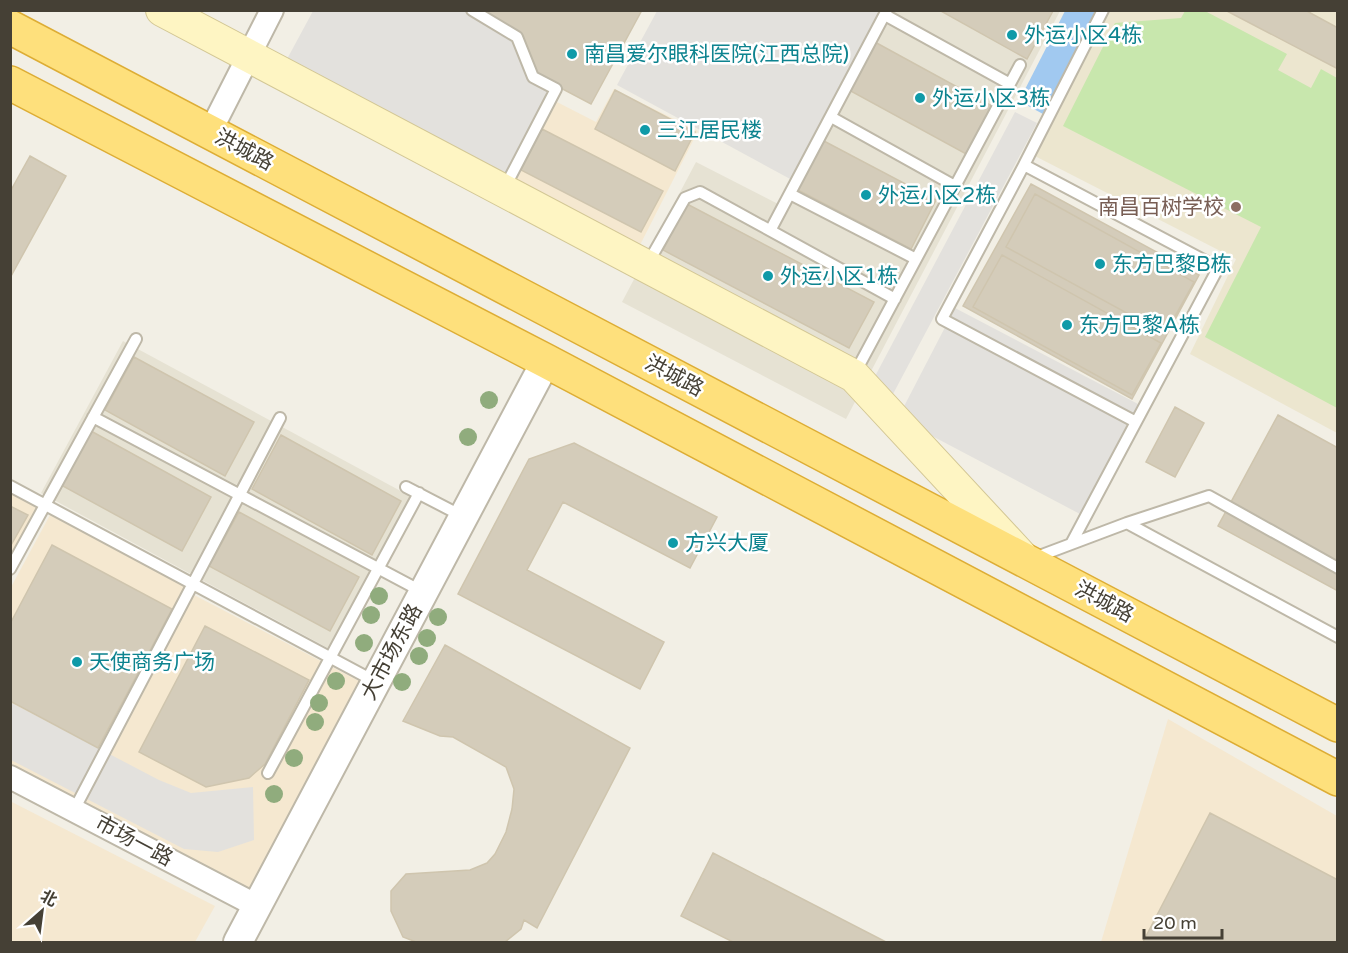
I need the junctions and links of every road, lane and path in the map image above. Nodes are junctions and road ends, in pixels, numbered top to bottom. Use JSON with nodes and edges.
{"nodes":[{"id":1,"x":162,"y":10,"type":"edge"},
{"id":2,"x":272,"y":10,"type":"edge"},
{"id":3,"x":472,"y":10,"type":"edge"},
{"id":4,"x":1103,"y":10,"type":"edge"},
{"id":5,"x":886,"y":13,"type":"edge"},
{"id":6,"x":10,"y":27,"type":"edge"},
{"id":7,"x":249,"y":56,"type":"junction"},
{"id":8,"x":1020,"y":65,"type":"dead end"},
{"id":9,"x":11,"y":83,"type":"edge"},
{"id":10,"x":1010,"y":84,"type":"junction"},
{"id":11,"x":831,"y":117,"type":"junction"},
{"id":12,"x":210,"y":132,"type":"junction"},
{"id":13,"x":1024,"y":165,"type":"junction"},
{"id":14,"x":955,"y":186,"type":"junction"},
{"id":15,"x":503,"y":191,"type":"junction"},
{"id":16,"x":790,"y":194,"type":"junction"},
{"id":17,"x":771,"y":230,"type":"junction"},
{"id":18,"x":916,"y":259,"type":"junction"},
{"id":19,"x":646,"y":266,"type":"junction"},
{"id":20,"x":895,"y":299,"type":"junction"},
{"id":21,"x":136,"y":339,"type":"dead end"},
{"id":22,"x":546,"y":361,"type":"junction"},
{"id":23,"x":854,"y":376,"type":"junction"},
{"id":24,"x":93,"y":417,"type":"junction"},
{"id":25,"x":280,"y":418,"type":"dead end"},
{"id":26,"x":1136,"y":422,"type":"junction"},
{"id":27,"x":10,"y":486,"type":"edge"},
{"id":28,"x":406,"y":487,"type":"dead end"},
{"id":29,"x":419,"y":493,"type":"junction"},
{"id":30,"x":240,"y":494,"type":"junction"},
{"id":31,"x":46,"y":505,"type":"junction"},
{"id":32,"x":463,"y":517,"type":"junction"},
{"id":33,"x":1126,"y":523,"type":"junction"},
{"id":34,"x":1071,"y":544,"type":"junction"},
{"id":35,"x":1025,"y":561,"type":"junction"},
{"id":36,"x":378,"y":568,"type":"junction"},
{"id":37,"x":1338,"y":568,"type":"edge"},
{"id":38,"x":10,"y":569,"type":"edge"},
{"id":39,"x":193,"y":584,"type":"junction"},
{"id":40,"x":423,"y":592,"type":"junction"},
{"id":41,"x":1338,"y":636,"type":"edge"},
{"id":42,"x":331,"y":657,"type":"junction"},
{"id":43,"x":376,"y":682,"type":"junction"},
{"id":44,"x":1338,"y":725,"type":"edge"},
{"id":45,"x":268,"y":773,"type":"dead end"},
{"id":46,"x":10,"y":777,"type":"edge"},
{"id":47,"x":1338,"y":780,"type":"edge"},
{"id":48,"x":74,"y":810,"type":"junction"},
{"id":49,"x":257,"y":906,"type":"junction"},
{"id":50,"x":238,"y":942,"type":"edge"}],
"edges":[{"from":1,"to":7,"type":"main road"},
{"from":2,"to":7,"type":"street"},
{"from":3,"to":15,"type":"lane"},
{"from":4,"to":13,"type":"lane"},
{"from":5,"to":10,"type":"lane"},
{"from":5,"to":11,"type":"lane"},
{"from":6,"to":12,"type":"highway","name":"洪城路"},
{"from":7,"to":12,"type":"street"},
{"from":7,"to":15,"type":"main road"},
{"from":8,"to":10,"type":"lane"},
{"from":9,"to":22,"type":"highway"},
{"from":10,"to":14,"type":"lane"},
{"from":11,"to":14,"type":"lane"},
{"from":11,"to":16,"type":"lane"},
{"from":12,"to":35,"type":"highway","name":"洪城路"},
{"from":13,"to":26,"type":"lane"},
{"from":13,"to":26,"type":"lane"},
{"from":14,"to":18,"type":"lane"},
{"from":15,"to":19,"type":"main road"},
{"from":16,"to":17,"type":"lane"},
{"from":16,"to":18,"type":"lane"},
{"from":17,"to":19,"type":"lane"},
{"from":17,"to":20,"type":"lane"},
{"from":18,"to":20,"type":"lane"},
{"from":19,"to":23,"type":"main road"},
{"from":20,"to":23,"type":"lane"},
{"from":21,"to":24,"type":"lane"},
{"from":22,"to":32,"type":"street","name":"大市场东路"},
{"from":22,"to":47,"type":"highway"},
{"from":23,"to":35,"type":"main road"},
{"from":24,"to":30,"type":"lane"},
{"from":24,"to":31,"type":"lane"},
{"from":25,"to":30,"type":"lane"},
{"from":26,"to":34,"type":"lane"},
{"from":27,"to":31,"type":"lane"},
{"from":28,"to":29,"type":"lane"},
{"from":29,"to":32,"type":"lane"},
{"from":29,"to":36,"type":"lane"},
{"from":30,"to":36,"type":"lane"},
{"from":30,"to":39,"type":"lane"},
{"from":31,"to":38,"type":"lane"},
{"from":31,"to":39,"type":"lane"},
{"from":32,"to":40,"type":"street","name":"大市场东路"},
{"from":33,"to":34,"type":"lane"},
{"from":33,"to":37,"type":"lane"},
{"from":33,"to":41,"type":"lane"},
{"from":34,"to":35,"type":"lane"},
{"from":35,"to":44,"type":"highway","name":"洪城路"},
{"from":36,"to":40,"type":"lane"},
{"from":36,"to":42,"type":"lane"},
{"from":39,"to":42,"type":"lane"},
{"from":39,"to":48,"type":"lane"},
{"from":40,"to":43,"type":"street","name":"大市场东路"},
{"from":42,"to":43,"type":"lane"},
{"from":42,"to":45,"type":"lane"},
{"from":43,"to":49,"type":"street","name":"大市场东路"},
{"from":46,"to":48,"type":"street","name":"市场一路"},
{"from":48,"to":49,"type":"street","name":"市场一路"},
{"from":49,"to":50,"type":"street","name":"大市场东路"}]}
